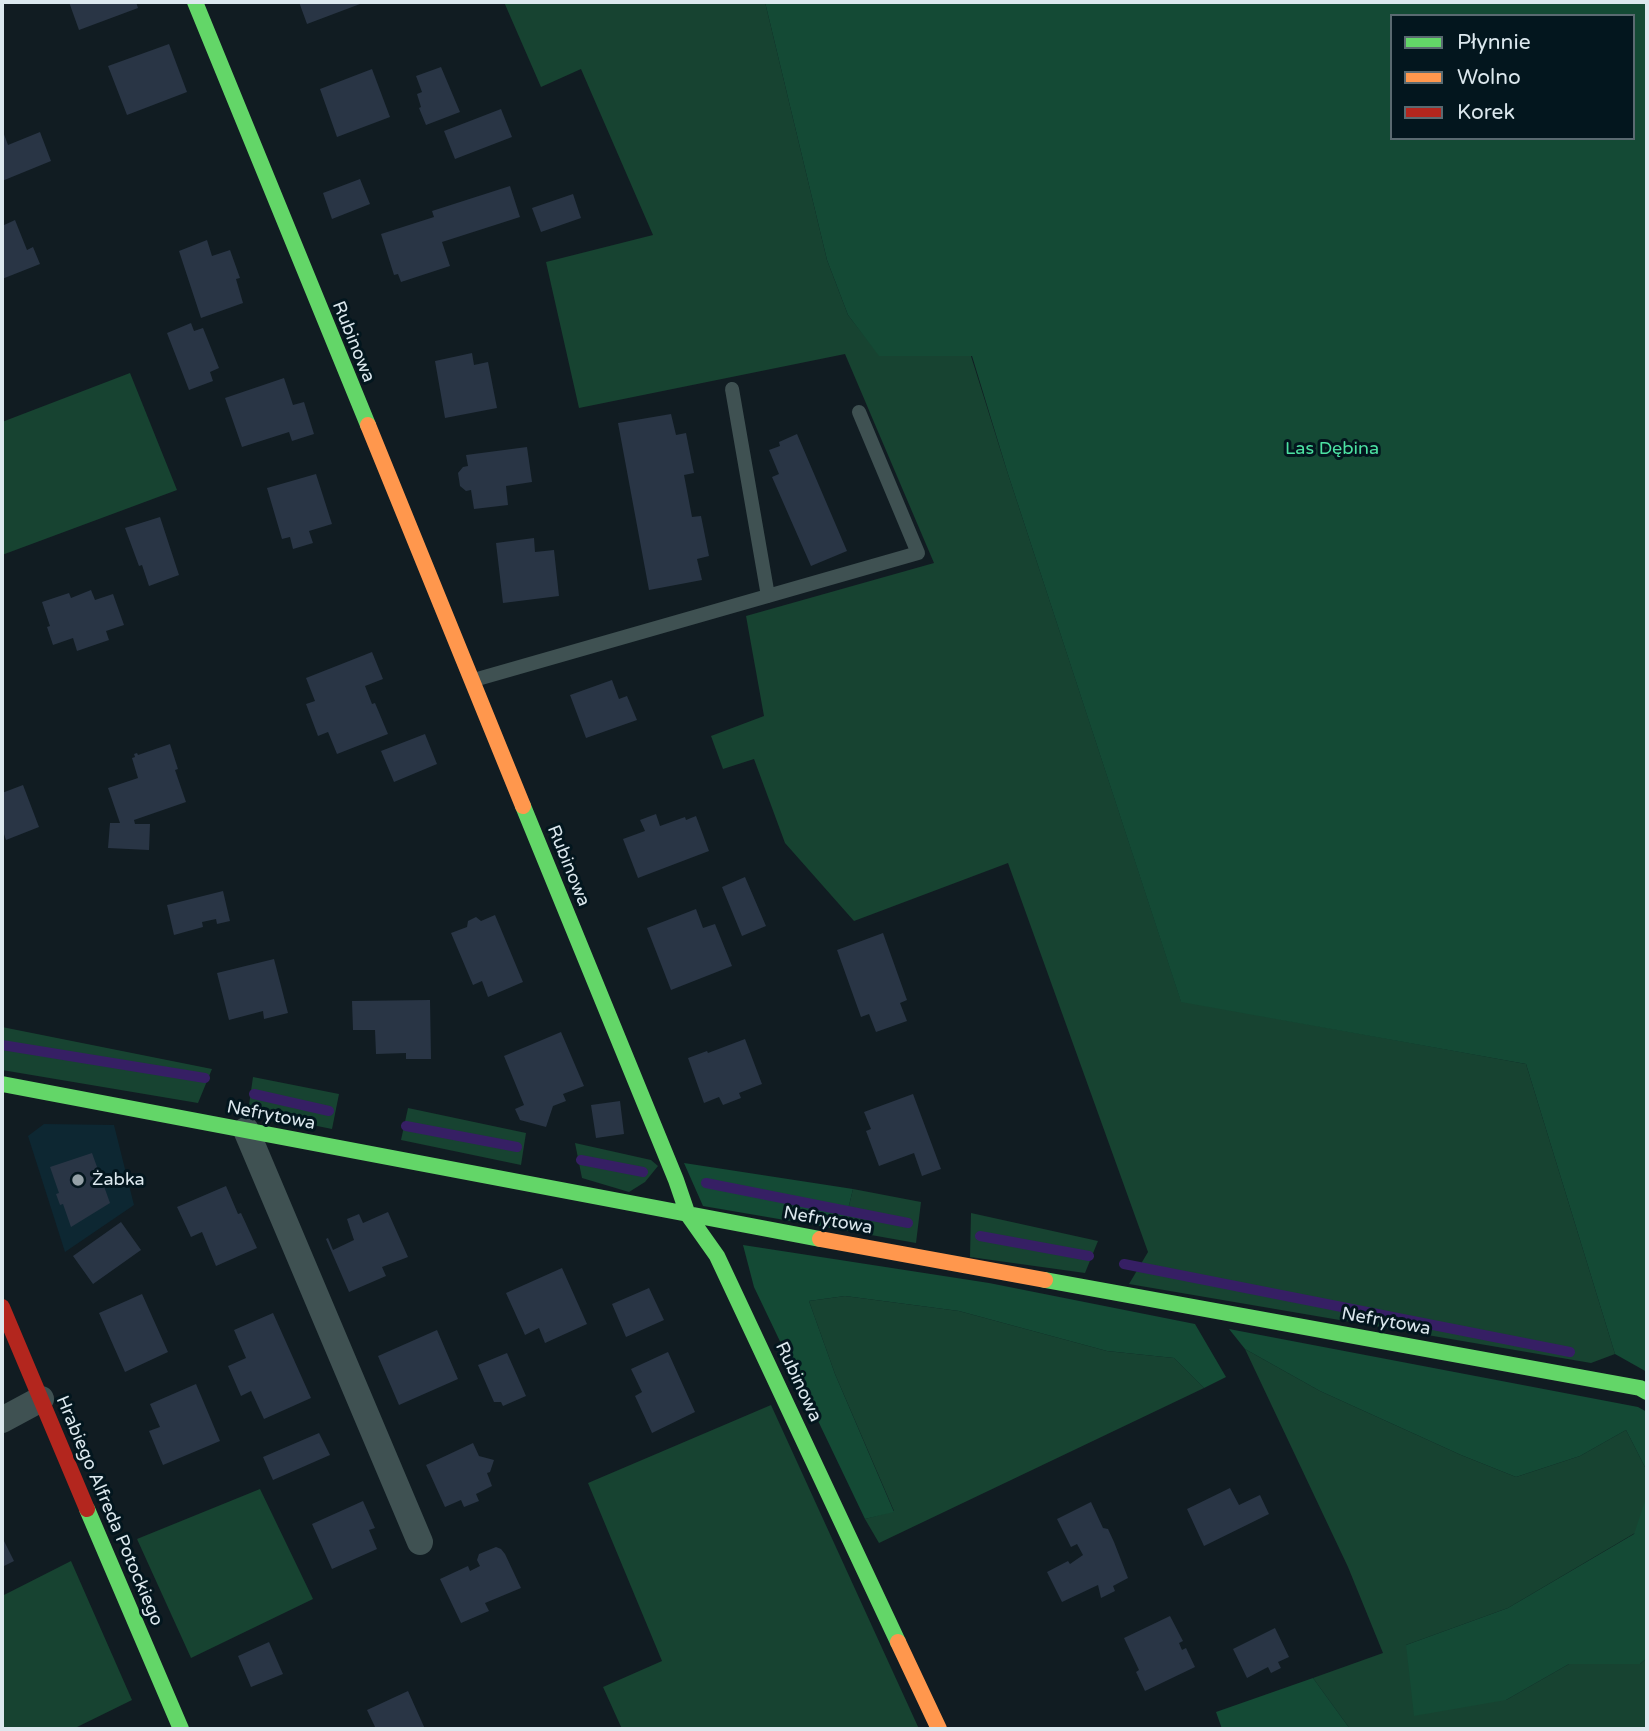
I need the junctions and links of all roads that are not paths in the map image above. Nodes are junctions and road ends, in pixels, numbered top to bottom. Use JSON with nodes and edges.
{"nodes":[{"id":1,"x":195,"y":2,"type":"edge"},
{"id":2,"x":732,"y":389,"type":"dead end"},
{"id":3,"x":859,"y":412,"type":"dead end"},
{"id":4,"x":768,"y":596,"type":"junction"},
{"id":5,"x":471,"y":681,"type":"junction"},
{"id":6,"x":2,"y":1084,"type":"edge"},
{"id":7,"x":246,"y":1130,"type":"junction"},
{"id":8,"x":688,"y":1215,"type":"junction"},
{"id":9,"x":2,"y":1307,"type":"edge"},
{"id":10,"x":1647,"y":1392,"type":"edge"},
{"id":11,"x":41,"y":1399,"type":"junction"},
{"id":12,"x":2,"y":1420,"type":"edge"},
{"id":13,"x":420,"y":1542,"type":"dead end"},
{"id":14,"x":181,"y":1729,"type":"edge"},
{"id":15,"x":939,"y":1729,"type":"edge"}],
"edges":[{"from":1,"to":5,"type":"street","name":"Rubinowa"},
{"from":2,"to":4,"type":"lane"},
{"from":3,"to":4,"type":"lane"},
{"from":4,"to":5,"type":"lane"},
{"from":5,"to":8,"type":"street","name":"Rubinowa"},
{"from":6,"to":7,"type":"street","name":"Nefrytowa"},
{"from":7,"to":8,"type":"street","name":"Nefrytowa"},
{"from":7,"to":13,"type":"street"},
{"from":8,"to":10,"type":"street","name":"Nefrytowa"},
{"from":8,"to":15,"type":"street","name":"Rubinowa"},
{"from":9,"to":11,"type":"street","name":"Hrabiego Alfreda Potockiego"},
{"from":11,"to":12,"type":"street"},
{"from":11,"to":14,"type":"street","name":"Hrabiego Alfreda Potockiego"}]}
